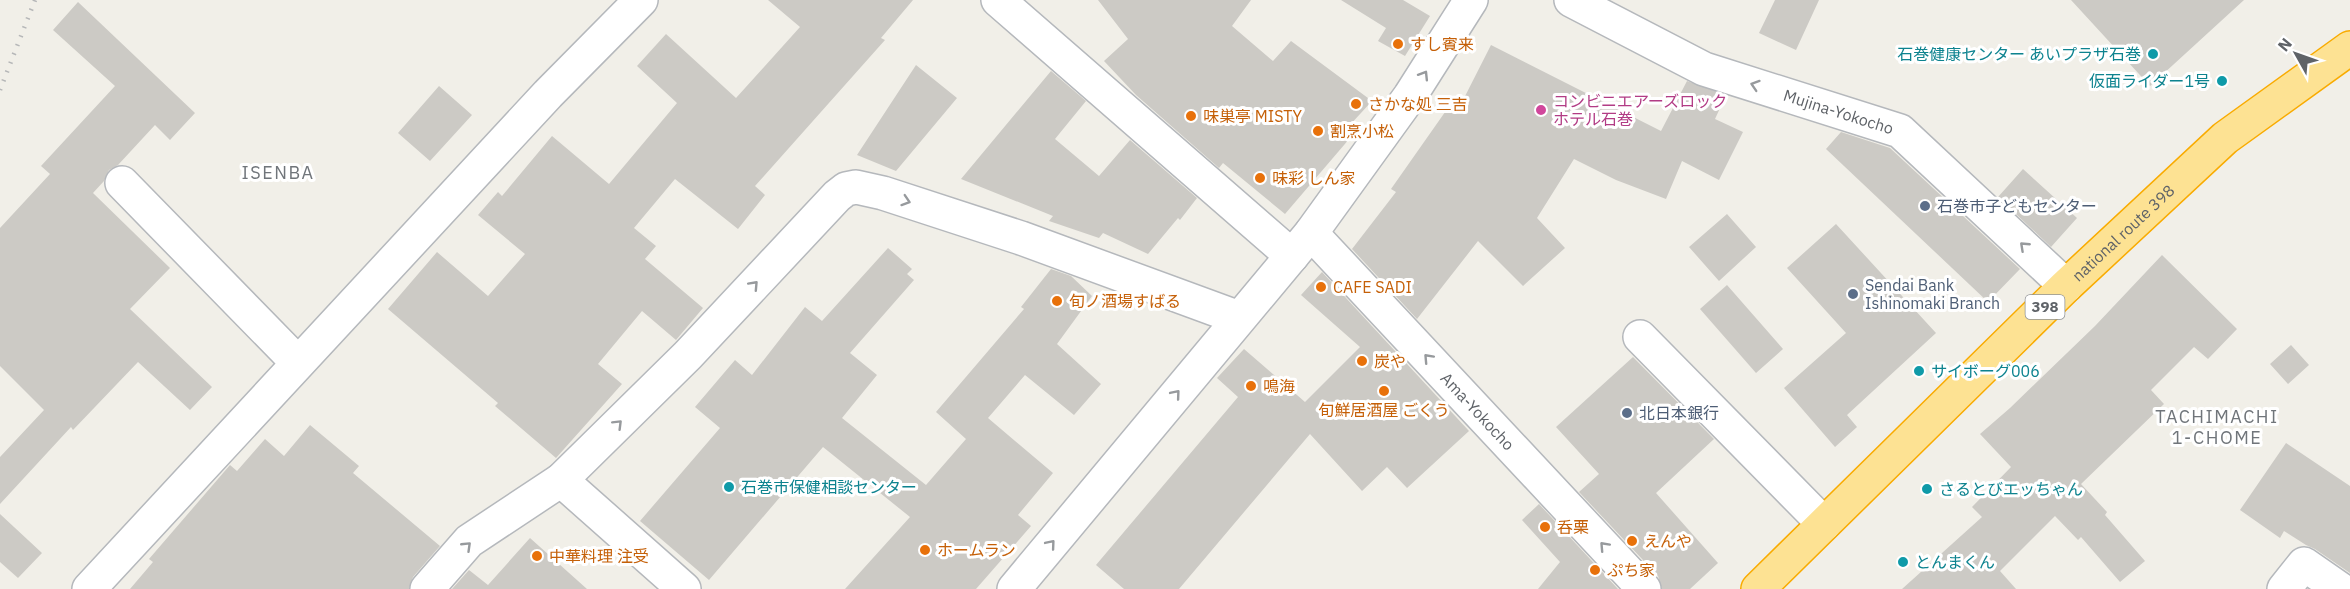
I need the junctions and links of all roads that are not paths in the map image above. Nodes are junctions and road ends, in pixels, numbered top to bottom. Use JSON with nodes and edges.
{"nodes":[{"id":1,"x":641,"y":0,"type":"edge"},
{"id":2,"x":998,"y":0,"type":"edge"},
{"id":3,"x":1471,"y":0,"type":"edge"},
{"id":4,"x":1571,"y":0,"type":"edge"},
{"id":5,"x":2350,"y":48,"type":"edge"},
{"id":6,"x":122,"y":183,"type":"dead end"},
{"id":7,"x":1302,"y":244,"type":"junction"},
{"id":8,"x":2066,"y":286,"type":"junction"},
{"id":9,"x":1239,"y":318,"type":"junction"},
{"id":10,"x":1640,"y":337,"type":"dead end"},
{"id":11,"x":298,"y":363,"type":"junction"},
{"id":12,"x":561,"y":480,"type":"junction"},
{"id":13,"x":1824,"y":524,"type":"junction"},
{"id":14,"x":89,"y":589,"type":"edge"},
{"id":15,"x":427,"y":589,"type":"edge"},
{"id":16,"x":684,"y":589,"type":"edge"},
{"id":17,"x":1014,"y":589,"type":"edge"},
{"id":18,"x":1644,"y":589,"type":"edge"},
{"id":19,"x":1758,"y":589,"type":"edge"},
{"id":20,"x":2284,"y":589,"type":"edge"},
{"id":21,"x":2340,"y":589,"type":"edge"}],
"edges":[{"from":1,"to":11,"type":"street"},
{"from":2,"to":7,"type":"street","name":"Ama-Yokocho"},
{"from":7,"to":3,"type":"street","one_way":true},
{"from":8,"to":4,"type":"street","name":"Mujina-Yokocho","one_way":true},
{"from":5,"to":8,"type":"highway","name":"national route 398","number":"398"},
{"from":6,"to":11,"type":"street"},
{"from":7,"to":9,"type":"street"},
{"from":18,"to":7,"type":"street","name":"Ama-Yokocho","one_way":true},
{"from":8,"to":13,"type":"highway","name":"national route 398","number":"398"},
{"from":12,"to":9,"type":"street","one_way":true},
{"from":17,"to":9,"type":"street","one_way":true},
{"from":10,"to":13,"type":"street"},
{"from":11,"to":14,"type":"street"},
{"from":15,"to":12,"type":"street","one_way":true},
{"from":12,"to":16,"type":"street"},
{"from":13,"to":19,"type":"highway","name":"national route 398","number":"398"},
{"from":20,"to":21,"type":"street"}]}
